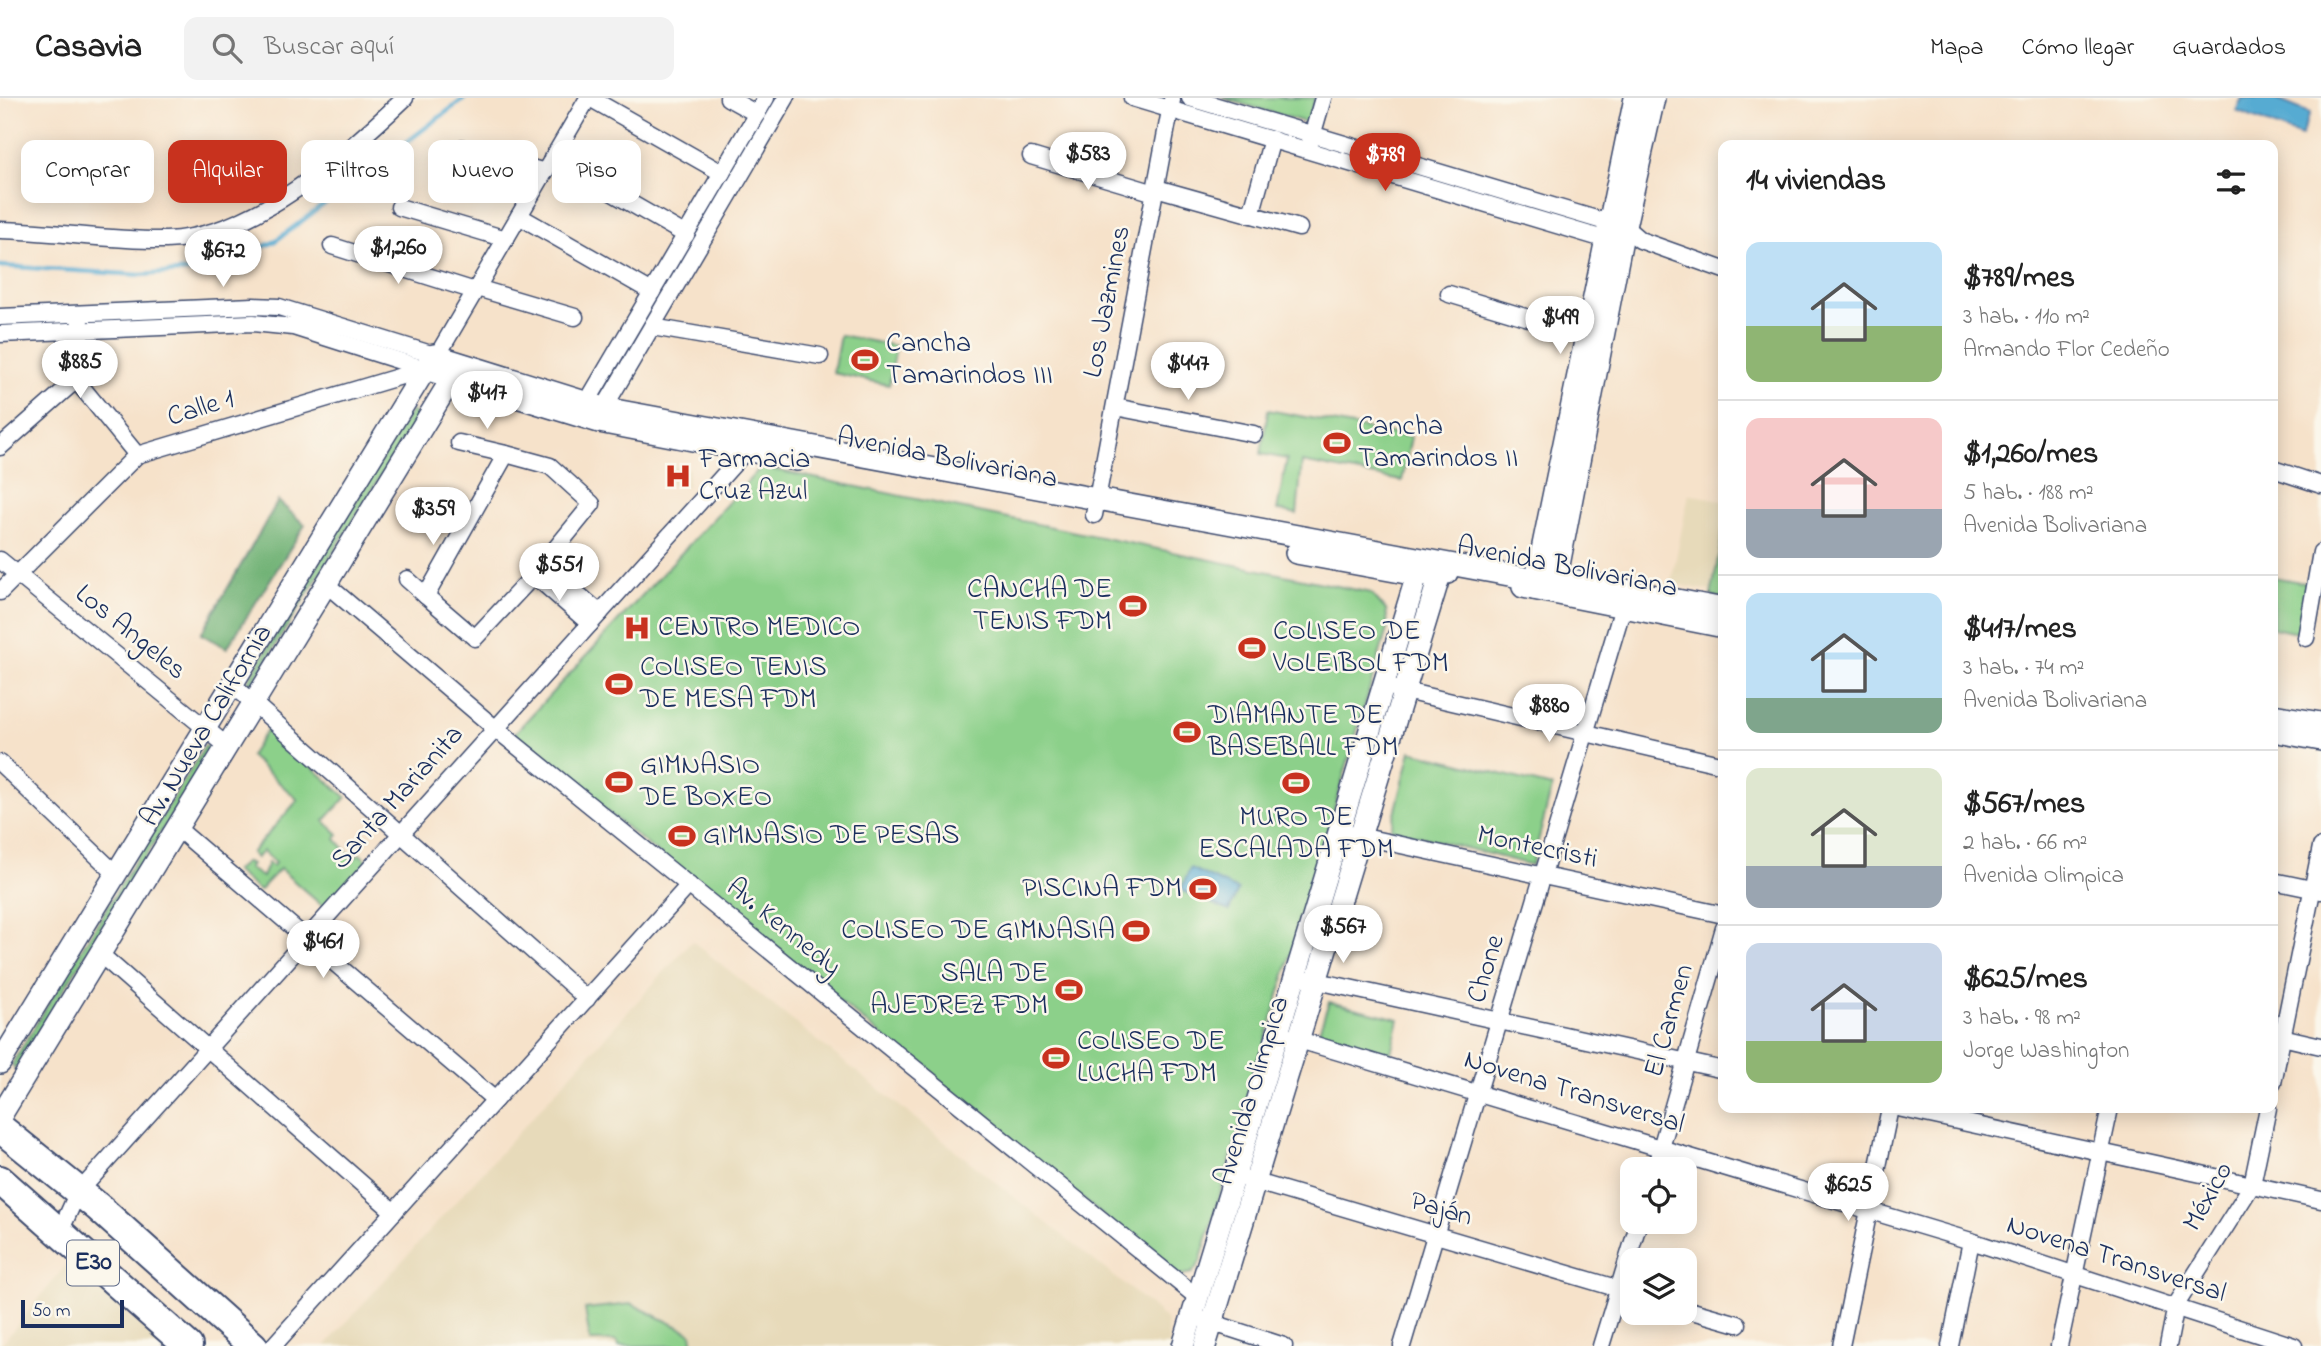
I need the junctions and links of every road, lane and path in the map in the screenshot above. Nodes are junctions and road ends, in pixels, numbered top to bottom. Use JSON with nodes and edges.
{"nodes":[{"id":1,"x":589,"y":98,"type":"edge"},
{"id":2,"x":729,"y":98,"type":"edge"},
{"id":3,"x":766,"y":98,"type":"edge"},
{"id":4,"x":786,"y":98,"type":"edge"},
{"id":5,"x":1132,"y":98,"type":"edge"},
{"id":6,"x":1190,"y":98,"type":"edge"},
{"id":7,"x":1323,"y":98,"type":"edge"},
{"id":8,"x":1635,"y":98,"type":"edge"},
{"id":9,"x":1654,"y":98,"type":"edge"},
{"id":10,"x":398,"y":102,"type":"edge"},
{"id":11,"x":1171,"y":104,"type":"edge"},
{"id":12,"x":757,"y":114,"type":"junction"},
{"id":13,"x":1312,"y":133,"type":"junction"},
{"id":14,"x":1272,"y":139,"type":"junction"},
{"id":15,"x":1308,"y":150,"type":"junction"},
{"id":16,"x":1031,"y":156,"type":"dead end"},
{"id":17,"x":538,"y":163,"type":"edge"},
{"id":18,"x":549,"y":165,"type":"junction"},
{"id":19,"x":722,"y":173,"type":"junction"},
{"id":20,"x":1156,"y":190,"type":"junction"},
{"id":21,"x":399,"y":208,"type":"dead end"},
{"id":22,"x":1251,"y":215,"type":"junction"},
{"id":23,"x":519,"y":216,"type":"junction"},
{"id":24,"x":1299,"y":228,"type":"dead end"},
{"id":25,"x":0,"y":230,"type":"edge"},
{"id":26,"x":685,"y":235,"type":"junction"},
{"id":27,"x":1619,"y":235,"type":"junction"},
{"id":28,"x":506,"y":239,"type":"junction"},
{"id":29,"x":332,"y":246,"type":"dead end"},
{"id":30,"x":1718,"y":268,"type":"edge"},
{"id":31,"x":476,"y":289,"type":"junction"},
{"id":32,"x":652,"y":292,"type":"junction"},
{"id":33,"x":1449,"y":294,"type":"dead end"},
{"id":34,"x":0,"y":317,"type":"edge"},
{"id":35,"x":575,"y":317,"type":"dead end"},
{"id":36,"x":80,"y":322,"type":"junction"},
{"id":37,"x":652,"y":327,"type":"junction"},
{"id":38,"x":0,"y":334,"type":"edge"},
{"id":39,"x":1585,"y":335,"type":"junction"},
{"id":40,"x":820,"y":355,"type":"dead end"},
{"id":41,"x":432,"y":360,"type":"junction"},
{"id":42,"x":457,"y":370,"type":"junction"},
{"id":43,"x":76,"y":380,"type":"junction"},
{"id":44,"x":1115,"y":407,"type":"junction"},
{"id":45,"x":593,"y":412,"type":"junction"},
{"id":46,"x":1254,"y":434,"type":"dead end"},
{"id":47,"x":459,"y":443,"type":"dead end"},
{"id":48,"x":752,"y":444,"type":"junction"},
{"id":49,"x":0,"y":447,"type":"edge"},
{"id":50,"x":506,"y":454,"type":"junction"},
{"id":51,"x":137,"y":455,"type":"junction"},
{"id":52,"x":2278,"y":471,"type":"edge"},
{"id":53,"x":2321,"y":485,"type":"edge"},
{"id":54,"x":1096,"y":508,"type":"junction"},
{"id":55,"x":2321,"y":552,"type":"edge"},
{"id":56,"x":0,"y":561,"type":"edge"},
{"id":57,"x":538,"y":569,"type":"junction"},
{"id":58,"x":1441,"y":571,"type":"junction"},
{"id":59,"x":16,"y":575,"type":"junction"},
{"id":60,"x":1417,"y":575,"type":"junction"},
{"id":61,"x":407,"y":579,"type":"dead end"},
{"id":62,"x":326,"y":584,"type":"junction"},
{"id":63,"x":1545,"y":585,"type":"junction"},
{"id":64,"x":0,"y":592,"type":"edge"},
{"id":65,"x":426,"y":596,"type":"junction"},
{"id":66,"x":1623,"y":607,"type":"junction"},
{"id":67,"x":1718,"y":609,"type":"edge"},
{"id":68,"x":595,"y":619,"type":"junction"},
{"id":69,"x":1718,"y":626,"type":"edge"},
{"id":70,"x":2306,"y":638,"type":"dead end"},
{"id":71,"x":232,"y":684,"type":"junction"},
{"id":72,"x":1383,"y":686,"type":"junction"},
{"id":73,"x":1404,"y":692,"type":"junction"},
{"id":74,"x":253,"y":703,"type":"junction"},
{"id":75,"x":2278,"y":716,"type":"edge"},
{"id":76,"x":2321,"y":723,"type":"edge"},
{"id":77,"x":205,"y":728,"type":"junction"},
{"id":78,"x":496,"y":729,"type":"junction"},
{"id":79,"x":2278,"y":732,"type":"edge"},
{"id":80,"x":1585,"y":734,"type":"junction"},
{"id":81,"x":2321,"y":740,"type":"edge"},
{"id":82,"x":227,"y":746,"type":"junction"},
{"id":83,"x":0,"y":763,"type":"edge"},
{"id":84,"x":1718,"y":764,"type":"edge"},
{"id":85,"x":177,"y":828,"type":"junction"},
{"id":86,"x":1339,"y":831,"type":"junction"},
{"id":87,"x":402,"y":833,"type":"junction"},
{"id":88,"x":1360,"y":836,"type":"junction"},
{"id":89,"x":2321,"y":848,"type":"edge"},
{"id":90,"x":116,"y":874,"type":"junction"},
{"id":91,"x":1542,"y":876,"type":"junction"},
{"id":92,"x":2278,"y":882,"type":"edge"},
{"id":93,"x":689,"y":886,"type":"junction"},
{"id":94,"x":2317,"y":890,"type":"edge"},
{"id":95,"x":1718,"y":914,"type":"edge"},
{"id":96,"x":305,"y":941,"type":"junction"},
{"id":97,"x":1718,"y":951,"type":"edge"},
{"id":98,"x":100,"y":954,"type":"junction"},
{"id":99,"x":1295,"y":976,"type":"junction"},
{"id":100,"x":1316,"y":981,"type":"junction"},
{"id":101,"x":1707,"y":992,"type":"junction"},
{"id":102,"x":1718,"y":994,"type":"edge"},
{"id":103,"x":587,"y":999,"type":"junction"},
{"id":104,"x":1499,"y":1021,"type":"junction"},
{"id":105,"x":1277,"y":1035,"type":"junction"},
{"id":106,"x":2278,"y":1036,"type":"edge"},
{"id":107,"x":1298,"y":1039,"type":"junction"},
{"id":108,"x":2321,"y":1046,"type":"edge"},
{"id":109,"x":207,"y":1049,"type":"junction"},
{"id":110,"x":1686,"y":1062,"type":"junction"},
{"id":111,"x":0,"y":1063,"type":"edge"},
{"id":112,"x":1718,"y":1069,"type":"edge"},
{"id":113,"x":1478,"y":1091,"type":"junction"},
{"id":114,"x":495,"y":1100,"type":"junction"},
{"id":115,"x":1889,"y":1113,"type":"edge"},
{"id":116,"x":1921,"y":1113,"type":"edge"},
{"id":117,"x":2109,"y":1113,"type":"edge"},
{"id":118,"x":2267,"y":1113,"type":"edge"},
{"id":119,"x":0,"y":1117,"type":"edge"},
{"id":120,"x":0,"y":1128,"type":"edge"},
{"id":121,"x":1661,"y":1147,"type":"junction"},
{"id":122,"x":2100,"y":1152,"type":"junction"},
{"id":123,"x":1658,"y":1157,"type":"edge"},
{"id":124,"x":1234,"y":1176,"type":"junction"},
{"id":125,"x":0,"y":1180,"type":"edge"},
{"id":126,"x":1255,"y":1182,"type":"junction"},
{"id":127,"x":2251,"y":1185,"type":"junction"},
{"id":128,"x":77,"y":1194,"type":"junction"},
{"id":129,"x":2321,"y":1200,"type":"edge"},
{"id":130,"x":1869,"y":1210,"type":"junction"},
{"id":131,"x":394,"y":1212,"type":"junction"},
{"id":132,"x":59,"y":1234,"type":"junction"},
{"id":133,"x":1435,"y":1236,"type":"junction"},
{"id":134,"x":1971,"y":1241,"type":"junction"},
{"id":135,"x":2074,"y":1273,"type":"junction"},
{"id":136,"x":1620,"y":1290,"type":"edge"},
{"id":137,"x":1620,"y":1302,"type":"edge"},
{"id":138,"x":1195,"y":1306,"type":"junction"},
{"id":139,"x":2176,"y":1306,"type":"junction"},
{"id":140,"x":1697,"y":1312,"type":"edge"},
{"id":141,"x":1212,"y":1324,"type":"junction"},
{"id":142,"x":1738,"y":1324,"type":"dead end"},
{"id":143,"x":188,"y":1346,"type":"edge"},
{"id":144,"x":253,"y":1346,"type":"edge"},
{"id":145,"x":273,"y":1346,"type":"edge"},
{"id":146,"x":1183,"y":1346,"type":"edge"},
{"id":147,"x":1205,"y":1346,"type":"edge"},
{"id":148,"x":1284,"y":1346,"type":"edge"},
{"id":149,"x":1402,"y":1346,"type":"edge"},
{"id":150,"x":1601,"y":1346,"type":"edge"},
{"id":151,"x":1841,"y":1346,"type":"edge"},
{"id":152,"x":1950,"y":1346,"type":"edge"},
{"id":153,"x":2059,"y":1346,"type":"edge"},
{"id":154,"x":2168,"y":1346,"type":"edge"},
{"id":155,"x":2294,"y":1346,"type":"edge"}],
"edges":[{"from":1,"to":18,"type":"street"},
{"from":1,"to":19,"type":"street"},
{"from":2,"to":12,"type":"street"},
{"from":3,"to":12,"type":"street"},
{"from":4,"to":37,"type":"street"},
{"from":5,"to":11,"type":"street"},
{"from":6,"to":13,"type":"street"},
{"from":7,"to":13,"type":"street"},
{"from":8,"to":27,"type":"street"},
{"from":9,"to":27,"type":"street"},
{"from":10,"to":25,"type":"street"},
{"from":11,"to":14,"type":"street"},
{"from":11,"to":20,"type":"street","name":"Los Jazmines"},
{"from":12,"to":19,"type":"street"},
{"from":13,"to":15,"type":"street"},
{"from":13,"to":27,"type":"street"},
{"from":14,"to":15,"type":"street"},
{"from":14,"to":22,"type":"street"},
{"from":15,"to":27,"type":"street"},
{"from":16,"to":20,"type":"street"},
{"from":17,"to":18,"type":"street"},
{"from":18,"to":23,"type":"street"},
{"from":18,"to":26,"type":"street"},
{"from":19,"to":26,"type":"street"},
{"from":20,"to":22,"type":"street"},
{"from":20,"to":44,"type":"street","name":"Los Jazmines"},
{"from":21,"to":28,"type":"street"},
{"from":22,"to":24,"type":"street"},
{"from":23,"to":28,"type":"street"},
{"from":23,"to":32,"type":"street"},
{"from":26,"to":32,"type":"street"},
{"from":27,"to":30,"type":"street"},
{"from":27,"to":39,"type":"street"},
{"from":27,"to":63,"type":"street"},
{"from":28,"to":31,"type":"street"},
{"from":29,"to":31,"type":"street"},
{"from":31,"to":35,"type":"street"},
{"from":31,"to":41,"type":"street"},
{"from":32,"to":45,"type":"street"},
{"from":33,"to":39,"type":"street"},
{"from":34,"to":36,"type":"street","name":"Avenida Bolivariana"},
{"from":36,"to":38,"type":"street","name":"Avenida Bolivariana"},
{"from":36,"to":41,"type":"street","name":"Avenida Bolivariana"},
{"from":36,"to":43,"type":"street"},
{"from":37,"to":40,"type":"street"},
{"from":37,"to":45,"type":"street"},
{"from":39,"to":63,"type":"street"},
{"from":41,"to":42,"type":"street","name":"Avenida Bolivariana"},
{"from":41,"to":51,"type":"street","name":"Calle 1"},
{"from":41,"to":71,"type":"street","name":"Av. Nueva California"},
{"from":42,"to":45,"type":"street","name":"Avenida Bolivariana"},
{"from":42,"to":62,"type":"street","name":"Av. Nueva California"},
{"from":43,"to":49,"type":"street"},
{"from":43,"to":51,"type":"street"},
{"from":44,"to":46,"type":"street"},
{"from":44,"to":54,"type":"street","name":"Los Jazmines"},
{"from":45,"to":48,"type":"street","name":"Avenida Bolivariana"},
{"from":47,"to":50,"type":"street"},
{"from":48,"to":54,"type":"street","name":"Avenida Bolivariana"},
{"from":48,"to":68,"type":"street","name":"Santa Marianita"},
{"from":50,"to":57,"type":"street"},
{"from":50,"to":65,"type":"street"},
{"from":51,"to":59,"type":"street","name":"Calle 1"},
{"from":52,"to":53,"type":"street"},
{"from":54,"to":60,"type":"street","name":"Avenida Bolivariana"},
{"from":54,"to":63,"type":"street","name":"Avenida Bolivariana"},
{"from":55,"to":70,"type":"street"},
{"from":56,"to":59,"type":"street","name":"Los Angeles"},
{"from":57,"to":65,"type":"street"},
{"from":57,"to":68,"type":"street"},
{"from":58,"to":60,"type":"street","name":"Avenida Bolivariana"},
{"from":58,"to":63,"type":"street","name":"Avenida Bolivariana"},
{"from":58,"to":73,"type":"street","name":"Avenida Olimpica"},
{"from":59,"to":64,"type":"street","name":"Calle 1"},
{"from":59,"to":77,"type":"street","name":"Los Angeles"},
{"from":60,"to":72,"type":"street","name":"Avenida Olimpica"},
{"from":61,"to":65,"type":"street"},
{"from":62,"to":74,"type":"street","name":"Av. Nueva California"},
{"from":62,"to":78,"type":"street","name":"Av. Kennedy"},
{"from":63,"to":66,"type":"street","name":"Avenida Bolivariana"},
{"from":63,"to":67,"type":"street","name":"Avenida Bolivariana"},
{"from":66,"to":69,"type":"street","name":"Avenida Bolivariana"},
{"from":66,"to":80,"type":"street","name":"Chone"},
{"from":68,"to":78,"type":"street","name":"Santa Marianita"},
{"from":71,"to":74,"type":"street"},
{"from":71,"to":77,"type":"street","name":"Av. Nueva California"},
{"from":72,"to":73,"type":"street"},
{"from":72,"to":86,"type":"street","name":"Avenida Olimpica"},
{"from":73,"to":80,"type":"street"},
{"from":73,"to":88,"type":"street","name":"Avenida Olimpica"},
{"from":74,"to":82,"type":"street","name":"Av. Nueva California"},
{"from":74,"to":87,"type":"street"},
{"from":75,"to":76,"type":"street"},
{"from":77,"to":82,"type":"street","name":"Los Angeles"},
{"from":77,"to":90,"type":"street","name":"Av. Nueva California"},
{"from":78,"to":87,"type":"street","name":"Santa Marianita"},
{"from":78,"to":93,"type":"street","name":"Av. Kennedy"},
{"from":79,"to":81,"type":"street"},
{"from":80,"to":84,"type":"street"},
{"from":80,"to":91,"type":"street","name":"Chone"},
{"from":82,"to":85,"type":"street","name":"Av. Nueva California"},
{"from":83,"to":90,"type":"street"},
{"from":85,"to":96,"type":"street"},
{"from":85,"to":98,"type":"street","name":"Av. Nueva California"},
{"from":86,"to":88,"type":"street","name":"Montecristi"},
{"from":86,"to":99,"type":"street","name":"Avenida Olimpica"},
{"from":87,"to":96,"type":"street","name":"Santa Marianita"},
{"from":87,"to":103,"type":"street"},
{"from":88,"to":91,"type":"street","name":"Montecristi"},
{"from":88,"to":100,"type":"street","name":"Avenida Olimpica"},
{"from":89,"to":94,"type":"street"},
{"from":90,"to":111,"type":"street","name":"Av. Nueva California"},
{"from":91,"to":95,"type":"street","name":"Montecristi"},
{"from":91,"to":104,"type":"street","name":"Chone"},
{"from":92,"to":94,"type":"street"},
{"from":93,"to":103,"type":"street"},
{"from":93,"to":138,"type":"street","name":"Av. Kennedy"},
{"from":94,"to":106,"type":"street"},
{"from":96,"to":109,"type":"street","name":"Santa Marianita"},
{"from":96,"to":114,"type":"street"},
{"from":97,"to":101,"type":"street","name":"El Carmen"},
{"from":98,"to":109,"type":"street"},
{"from":98,"to":119,"type":"street","name":"Av. Nueva California"},
{"from":99,"to":100,"type":"street"},
{"from":99,"to":105,"type":"street","name":"Avenida Olimpica"},
{"from":100,"to":104,"type":"street"},
{"from":100,"to":107,"type":"street","name":"Avenida Olimpica"},
{"from":101,"to":102,"type":"street"},
{"from":101,"to":110,"type":"street","name":"El Carmen"},
{"from":103,"to":114,"type":"street"},
{"from":104,"to":110,"type":"street"},
{"from":104,"to":113,"type":"street","name":"Chone"},
{"from":105,"to":107,"type":"street","name":"Novena Transversal"},
{"from":105,"to":124,"type":"street","name":"Avenida Olimpica"},
{"from":106,"to":108,"type":"street"},
{"from":107,"to":113,"type":"street","name":"Novena Transversal"},
{"from":107,"to":126,"type":"street","name":"Avenida Olimpica"},
{"from":109,"to":128,"type":"street","name":"Santa Marianita"},
{"from":109,"to":131,"type":"street"},
{"from":110,"to":112,"type":"street"},
{"from":110,"to":121,"type":"street","name":"El Carmen"},
{"from":113,"to":121,"type":"street","name":"Novena Transversal"},
{"from":113,"to":133,"type":"street","name":"Chone"},
{"from":114,"to":131,"type":"street"},
{"from":115,"to":130,"type":"street"},
{"from":116,"to":122,"type":"street"},
{"from":117,"to":122,"type":"street"},
{"from":118,"to":127,"type":"street","name":"México"},
{"from":120,"to":128,"type":"highway","number":"E30"},
{"from":121,"to":123,"type":"street","name":"El Carmen"},
{"from":121,"to":130,"type":"street","name":"Novena Transversal"},
{"from":122,"to":127,"type":"street"},
{"from":122,"to":135,"type":"street"},
{"from":124,"to":126,"type":"street","name":"Paján"},
{"from":124,"to":138,"type":"street","name":"Avenida Olimpica"},
{"from":125,"to":132,"type":"highway","number":"E30"},
{"from":126,"to":133,"type":"street","name":"Paján"},
{"from":126,"to":141,"type":"street","name":"Avenida Olimpica"},
{"from":127,"to":129,"type":"street"},
{"from":127,"to":139,"type":"street","name":"México"},
{"from":128,"to":132,"type":"street","name":"Santa Marianita"},
{"from":128,"to":144,"type":"highway","number":"E30"},
{"from":130,"to":134,"type":"street","name":"Novena Transversal"},
{"from":130,"to":151,"type":"street"},
{"from":131,"to":145,"type":"street"},
{"from":132,"to":143,"type":"highway","number":"E30"},
{"from":133,"to":136,"type":"street","name":"Paján"},
{"from":133,"to":149,"type":"street","name":"Chone"},
{"from":134,"to":135,"type":"street","name":"Novena Transversal"},
{"from":134,"to":152,"type":"street"},
{"from":135,"to":139,"type":"street","name":"Novena Transversal"},
{"from":135,"to":153,"type":"street"},
{"from":137,"to":150,"type":"street"},
{"from":138,"to":141,"type":"street","name":"Av. Kennedy"},
{"from":138,"to":146,"type":"street","name":"Avenida Olimpica"},
{"from":138,"to":147,"type":"street"},
{"from":139,"to":154,"type":"street","name":"México"},
{"from":139,"to":155,"type":"street","name":"Novena Transversal"},
{"from":140,"to":142,"type":"street"},
{"from":141,"to":147,"type":"street","name":"Avenida Olimpica"},
{"from":141,"to":148,"type":"street","name":"Av. Kennedy"}]}
